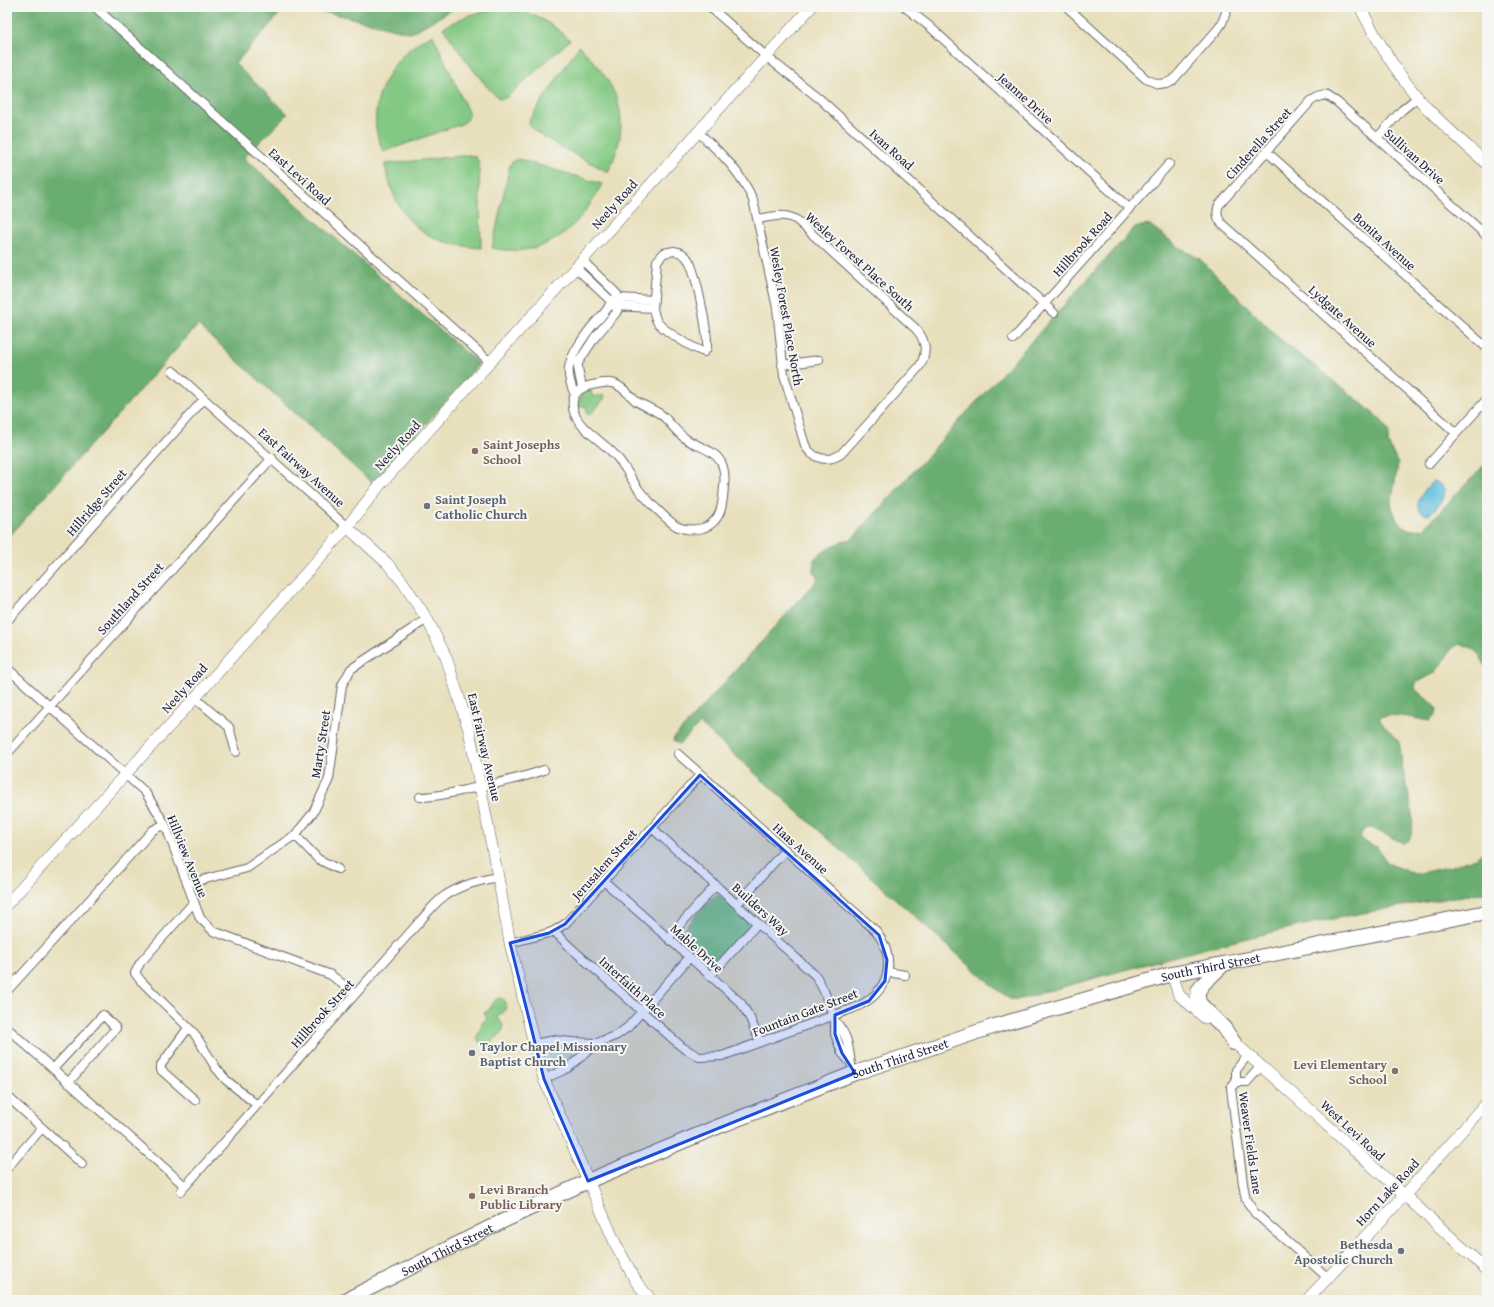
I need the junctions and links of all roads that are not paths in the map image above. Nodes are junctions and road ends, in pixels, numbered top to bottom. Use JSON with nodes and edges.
{"nodes":[{"id":1,"x":94,"y":7,"type":"edge"},
{"id":2,"x":710,"y":7,"type":"edge"},
{"id":3,"x":811,"y":7,"type":"edge"},
{"id":4,"x":905,"y":7,"type":"edge"},
{"id":5,"x":1067,"y":7,"type":"edge"},
{"id":6,"x":1228,"y":7,"type":"edge"},
{"id":7,"x":1360,"y":7,"type":"edge"},
{"id":8,"x":767,"y":57,"type":"junction"},
{"id":9,"x":1326,"y":95,"type":"joint"},
{"id":10,"x":1418,"y":97,"type":"junction"},
{"id":11,"x":698,"y":132,"type":"junction"},
{"id":12,"x":1377,"y":138,"type":"junction"},
{"id":13,"x":1267,"y":152,"type":"junction"},
{"id":14,"x":1169,"y":164,"type":"dead end"},
{"id":15,"x":1487,"y":164,"type":"edge"},
{"id":16,"x":1129,"y":208,"type":"junction"},
{"id":17,"x":1217,"y":214,"type":"joint"},
{"id":18,"x":758,"y":219,"type":"junction"},
{"id":19,"x":1487,"y":236,"type":"edge"},
{"id":20,"x":579,"y":264,"type":"junction"},
{"id":21,"x":607,"y":284,"type":"junction"},
{"id":22,"x":601,"y":290,"type":"junction"},
{"id":23,"x":619,"y":302,"type":"junction"},
{"id":24,"x":610,"y":303,"type":"junction"},
{"id":25,"x":653,"y":304,"type":"junction"},
{"id":26,"x":1044,"y":304,"type":"junction"},
{"id":27,"x":1054,"y":313,"type":"dead end"},
{"id":28,"x":593,"y":325,"type":"junction"},
{"id":29,"x":600,"y":331,"type":"junction"},
{"id":30,"x":1013,"y":339,"type":"dead end"},
{"id":31,"x":1487,"y":348,"type":"edge"},
{"id":32,"x":819,"y":360,"type":"dead end"},
{"id":33,"x":490,"y":362,"type":"junction"},
{"id":34,"x":782,"y":365,"type":"junction"},
{"id":35,"x":173,"y":371,"type":"dead end"},
{"id":36,"x":582,"y":388,"type":"junction"},
{"id":37,"x":575,"y":395,"type":"junction"},
{"id":38,"x":204,"y":399,"type":"junction"},
{"id":39,"x":1487,"y":399,"type":"edge"},
{"id":40,"x":1456,"y":433,"type":"junction"},
{"id":41,"x":272,"y":458,"type":"junction"},
{"id":42,"x":829,"y":459,"type":"joint"},
{"id":43,"x":1429,"y":464,"type":"dead end"},
{"id":44,"x":347,"y":526,"type":"junction"},
{"id":45,"x":427,"y":619,"type":"junction"},
{"id":46,"x":7,"y":621,"type":"edge"},
{"id":47,"x":7,"y":668,"type":"edge"},
{"id":48,"x":195,"y":698,"type":"junction"},
{"id":49,"x":50,"y":706,"type":"junction"},
{"id":50,"x":236,"y":752,"type":"dead end"},
{"id":51,"x":7,"y":754,"type":"edge"},
{"id":52,"x":678,"y":754,"type":"dead end"},
{"id":53,"x":544,"y":770,"type":"dead end"},
{"id":54,"x":124,"y":774,"type":"junction"},
{"id":55,"x":700,"y":775,"type":"junction"},
{"id":56,"x":480,"y":787,"type":"junction"},
{"id":57,"x":420,"y":797,"type":"dead end"},
{"id":58,"x":165,"y":824,"type":"junction"},
{"id":59,"x":652,"y":828,"type":"junction"},
{"id":60,"x":295,"y":835,"type":"junction"},
{"id":61,"x":785,"y":850,"type":"junction"},
{"id":62,"x":338,"y":869,"type":"dead end"},
{"id":63,"x":498,"y":877,"type":"junction"},
{"id":64,"x":605,"y":882,"type":"junction"},
{"id":65,"x":187,"y":884,"type":"junction"},
{"id":66,"x":716,"y":885,"type":"junction"},
{"id":67,"x":194,"y":902,"type":"junction"},
{"id":68,"x":7,"y":904,"type":"edge"},
{"id":69,"x":737,"y":904,"type":"junction"},
{"id":70,"x":1487,"y":912,"type":"edge"},
{"id":71,"x":758,"y":923,"type":"junction"},
{"id":72,"x":554,"y":931,"type":"junction"},
{"id":73,"x":668,"y":938,"type":"junction"},
{"id":74,"x":510,"y":943,"type":"junction"},
{"id":75,"x":689,"y":958,"type":"junction"},
{"id":76,"x":1224,"y":964,"type":"junction"},
{"id":77,"x":888,"y":972,"type":"junction"},
{"id":78,"x":1172,"y":974,"type":"junction"},
{"id":79,"x":905,"y":975,"type":"dead end"},
{"id":80,"x":710,"y":976,"type":"junction"},
{"id":81,"x":7,"y":991,"type":"edge"},
{"id":82,"x":355,"y":994,"type":"junction"},
{"id":83,"x":642,"y":1011,"type":"junction"},
{"id":84,"x":834,"y":1018,"type":"junction"},
{"id":85,"x":7,"y":1028,"type":"edge"},
{"id":86,"x":188,"y":1028,"type":"junction"},
{"id":87,"x":571,"y":1042,"type":"junction"},
{"id":88,"x":760,"y":1042,"type":"junction"},
{"id":89,"x":597,"y":1043,"type":"junction"},
{"id":90,"x":1234,"y":1043,"type":"junction"},
{"id":91,"x":534,"y":1044,"type":"junction"},
{"id":92,"x":1248,"y":1055,"type":"junction"},
{"id":93,"x":699,"y":1057,"type":"joint"},
{"id":94,"x":578,"y":1058,"type":"junction"},
{"id":95,"x":1261,"y":1066,"type":"junction"},
{"id":96,"x":853,"y":1068,"type":"junction"},
{"id":97,"x":53,"y":1069,"type":"junction"},
{"id":98,"x":544,"y":1079,"type":"junction"},
{"id":99,"x":1236,"y":1082,"type":"junction"},
{"id":100,"x":68,"y":1083,"type":"junction"},
{"id":101,"x":7,"y":1096,"type":"edge"},
{"id":102,"x":195,"y":1100,"type":"dead end"},
{"id":103,"x":1487,"y":1102,"type":"edge"},
{"id":104,"x":256,"y":1105,"type":"junction"},
{"id":105,"x":42,"y":1128,"type":"junction"},
{"id":106,"x":82,"y":1164,"type":"dead end"},
{"id":107,"x":7,"y":1168,"type":"edge"},
{"id":108,"x":588,"y":1181,"type":"junction"},
{"id":109,"x":1404,"y":1196,"type":"junction"},
{"id":110,"x":1487,"y":1270,"type":"edge"},
{"id":111,"x":1328,"y":1277,"type":"junction"},
{"id":112,"x":346,"y":1300,"type":"edge"},
{"id":113,"x":651,"y":1300,"type":"edge"},
{"id":114,"x":1307,"y":1300,"type":"edge"}],
"edges":[{"from":1,"to":33,"type":"street","name":"East Levi Road"},
{"from":2,"to":8,"type":"street","name":"Ivan Road"},
{"from":3,"to":8,"type":"street","name":"Neely Road"},
{"from":4,"to":16,"type":"street","name":"Jeanne Drive"},
{"from":5,"to":6,"type":"street"},
{"from":7,"to":10,"type":"street"},
{"from":8,"to":11,"type":"street","name":"Neely Road"},
{"from":8,"to":26,"type":"street","name":"Ivan Road"},
{"from":9,"to":12,"type":"street","name":"Sullivan Drive"},
{"from":9,"to":13,"type":"street","name":"Cinderella Street"},
{"from":10,"to":12,"type":"street"},
{"from":10,"to":15,"type":"street"},
{"from":11,"to":18,"type":"street","name":"Wesley Forest Place North"},
{"from":11,"to":20,"type":"street","name":"Neely Road"},
{"from":12,"to":19,"type":"street","name":"Sullivan Drive"},
{"from":13,"to":17,"type":"street","name":"Cinderella Street"},
{"from":13,"to":31,"type":"street","name":"Bonita Avenue"},
{"from":14,"to":16,"type":"street","name":"Hillbrook Road"},
{"from":16,"to":26,"type":"street","name":"Hillbrook Road"},
{"from":17,"to":40,"type":"street","name":"Lydgate Avenue"},
{"from":18,"to":34,"type":"street","name":"Wesley Forest Place North"},
{"from":18,"to":42,"type":"street","name":"Wesley Forest Place South"},
{"from":20,"to":21,"type":"street"},
{"from":20,"to":22,"type":"street"},
{"from":20,"to":33,"type":"street","name":"Neely Road"},
{"from":21,"to":22,"type":"street"},
{"from":21,"to":23,"type":"street"},
{"from":22,"to":24,"type":"street"},
{"from":23,"to":24,"type":"street"},
{"from":23,"to":25,"type":"street"},
{"from":23,"to":29,"type":"street"},
{"from":24,"to":28,"type":"street"},
{"from":25,"to":25,"type":"street"},
{"from":26,"to":27,"type":"street","name":"Ivan Road"},
{"from":26,"to":30,"type":"street","name":"Hillbrook Road"},
{"from":28,"to":29,"type":"street"},
{"from":28,"to":37,"type":"street"},
{"from":29,"to":36,"type":"street"},
{"from":32,"to":34,"type":"street"},
{"from":33,"to":44,"type":"street","name":"Neely Road"},
{"from":34,"to":42,"type":"street","name":"Wesley Forest Place North"},
{"from":35,"to":38,"type":"street","name":"East Fairway Avenue"},
{"from":36,"to":37,"type":"street"},
{"from":36,"to":37,"type":"street"},
{"from":38,"to":41,"type":"street","name":"East Fairway Avenue"},
{"from":38,"to":46,"type":"street","name":"Hillridge Street"},
{"from":39,"to":40,"type":"street"},
{"from":40,"to":43,"type":"street"},
{"from":41,"to":44,"type":"street","name":"East Fairway Avenue"},
{"from":41,"to":49,"type":"street","name":"Southland Street"},
{"from":44,"to":45,"type":"street","name":"East Fairway Avenue"},
{"from":44,"to":48,"type":"street","name":"Neely Road"},
{"from":45,"to":56,"type":"street","name":"East Fairway Avenue"},
{"from":45,"to":60,"type":"street","name":"Marty Street"},
{"from":47,"to":49,"type":"street","name":"Hillview Avenue"},
{"from":48,"to":50,"type":"street"},
{"from":48,"to":54,"type":"street","name":"Neely Road"},
{"from":49,"to":51,"type":"street","name":"Southland Street"},
{"from":49,"to":54,"type":"street","name":"Hillview Avenue"},
{"from":52,"to":55,"type":"street","name":"Haas Avenue"},
{"from":53,"to":56,"type":"street"},
{"from":54,"to":58,"type":"street","name":"Hillview Avenue"},
{"from":54,"to":68,"type":"street","name":"Neely Road"},
{"from":55,"to":59,"type":"street","name":"Jerusalem Street"},
{"from":55,"to":61,"type":"street","name":"Haas Avenue"},
{"from":56,"to":57,"type":"street"},
{"from":56,"to":63,"type":"street","name":"East Fairway Avenue"},
{"from":58,"to":65,"type":"street","name":"Hillview Avenue"},
{"from":58,"to":81,"type":"street"},
{"from":59,"to":64,"type":"street","name":"Jerusalem Street"},
{"from":59,"to":66,"type":"street","name":"Builders Way"},
{"from":60,"to":62,"type":"street"},
{"from":60,"to":65,"type":"street","name":"Marty Street"},
{"from":61,"to":69,"type":"street"},
{"from":61,"to":77,"type":"street","name":"Haas Avenue"},
{"from":63,"to":74,"type":"street","name":"East Fairway Avenue"},
{"from":63,"to":82,"type":"street","name":"Hillbrook Street"},
{"from":64,"to":72,"type":"street","name":"Jerusalem Street"},
{"from":64,"to":73,"type":"street","name":"Mable Drive"},
{"from":65,"to":67,"type":"street","name":"Hillview Avenue"},
{"from":66,"to":69,"type":"street","name":"Builders Way"},
{"from":66,"to":73,"type":"street"},
{"from":67,"to":82,"type":"street","name":"Hillview Avenue"},
{"from":67,"to":86,"type":"street"},
{"from":69,"to":71,"type":"street","name":"Builders Way"},
{"from":70,"to":76,"type":"highway","name":"South Third Street"},
{"from":71,"to":80,"type":"street"},
{"from":71,"to":84,"type":"street","name":"Builders Way"},
{"from":72,"to":74,"type":"street","name":"Jerusalem Street"},
{"from":72,"to":83,"type":"street","name":"Interfaith Place"},
{"from":73,"to":75,"type":"street","name":"Mable Drive"},
{"from":74,"to":91,"type":"street","name":"East Fairway Avenue"},
{"from":75,"to":80,"type":"street","name":"Mable Drive"},
{"from":75,"to":83,"type":"street"},
{"from":76,"to":78,"type":"highway","name":"South Third Street"},
{"from":76,"to":90,"type":"highway"},
{"from":77,"to":79,"type":"street"},
{"from":77,"to":84,"type":"street","name":"Fountain Gate Street"},
{"from":78,"to":90,"type":"street","name":"West Levi Road"},
{"from":78,"to":96,"type":"highway","name":"South Third Street"},
{"from":80,"to":88,"type":"street","name":"Mable Drive"},
{"from":82,"to":104,"type":"street","name":"Hillbrook Street"},
{"from":83,"to":89,"type":"street"},
{"from":83,"to":93,"type":"street","name":"Interfaith Place"},
{"from":84,"to":88,"type":"street","name":"Fountain Gate Street"},
{"from":84,"to":96,"type":"street","name":"Builders Way"},
{"from":85,"to":97,"type":"street"},
{"from":86,"to":102,"type":"street"},
{"from":86,"to":104,"type":"street"},
{"from":87,"to":89,"type":"street"},
{"from":87,"to":91,"type":"street"},
{"from":87,"to":94,"type":"street"},
{"from":88,"to":93,"type":"street","name":"Fountain Gate Street"},
{"from":89,"to":94,"type":"street"},
{"from":90,"to":92,"type":"street","name":"West Levi Road"},
{"from":91,"to":98,"type":"street","name":"East Fairway Avenue"},
{"from":92,"to":95,"type":"street","name":"West Levi Road"},
{"from":92,"to":99,"type":"street"},
{"from":94,"to":98,"type":"street"},
{"from":95,"to":99,"type":"street","name":"Weaver Fields Lane"},
{"from":95,"to":109,"type":"street","name":"West Levi Road"},
{"from":96,"to":108,"type":"highway","name":"South Third Street"},
{"from":97,"to":100,"type":"street"},
{"from":97,"to":100,"type":"street"},
{"from":98,"to":108,"type":"street","name":"East Fairway Avenue"},
{"from":99,"to":111,"type":"street","name":"Weaver Fields Lane"},
{"from":100,"to":104,"type":"street","name":"Hillbrook Street"},
{"from":101,"to":105,"type":"street"},
{"from":103,"to":109,"type":"street","name":"Horn Lake Road"},
{"from":105,"to":106,"type":"street"},
{"from":105,"to":107,"type":"street"},
{"from":108,"to":112,"type":"highway","name":"South Third Street"},
{"from":108,"to":113,"type":"street","name":"East Fairway Avenue"},
{"from":109,"to":110,"type":"street","name":"West Levi Road"},
{"from":109,"to":111,"type":"street","name":"Horn Lake Road"},
{"from":111,"to":114,"type":"street","name":"Horn Lake Road"}]}
